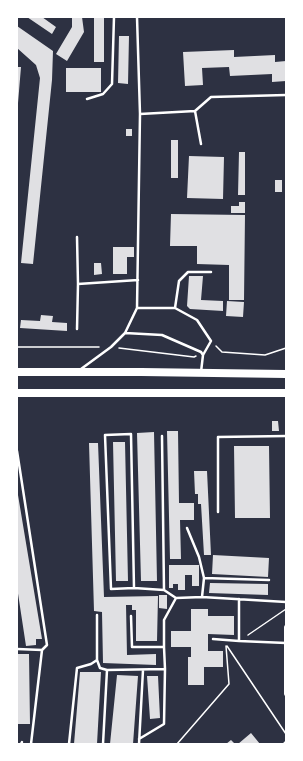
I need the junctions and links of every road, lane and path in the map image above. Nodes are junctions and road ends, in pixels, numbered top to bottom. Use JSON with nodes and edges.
{"nodes":[{"id":1,"x":114,"y":17,"type":"edge"},
{"id":2,"x":137,"y":17,"type":"edge"},
{"id":3,"x":286,"y":95,"type":"edge"},
{"id":4,"x":88,"y":99,"type":"dead end"},
{"id":5,"x":195,"y":111,"type":"junction"},
{"id":6,"x":140,"y":114,"type":"junction"},
{"id":7,"x":201,"y":144,"type":"dead end"},
{"id":8,"x":76,"y":237,"type":"dead end"},
{"id":9,"x":211,"y":272,"type":"dead end"},
{"id":10,"x":138,"y":280,"type":"junction"},
{"id":11,"x":78,"y":284,"type":"junction"},
{"id":12,"x":137,"y":308,"type":"junction"},
{"id":13,"x":175,"y":308,"type":"junction"},
{"id":14,"x":77,"y":329,"type":"dead end"},
{"id":15,"x":125,"y":333,"type":"junction"},
{"id":16,"x":211,"y":341,"type":"junction"},
{"id":17,"x":17,"y":347,"type":"edge"},
{"id":18,"x":111,"y":347,"type":"junction"},
{"id":19,"x":286,"y":348,"type":"edge"},
{"id":20,"x":202,"y":353,"type":"junction"},
{"id":21,"x":17,"y":372,"type":"edge"},
{"id":22,"x":77,"y":372,"type":"junction"},
{"id":23,"x":201,"y":373,"type":"junction"},
{"id":24,"x":286,"y":374,"type":"edge"},
{"id":25,"x":17,"y":393,"type":"edge"},
{"id":26,"x":286,"y":393,"type":"edge"},
{"id":27,"x":162,"y":436,"type":"dead end"},
{"id":28,"x":286,"y":436,"type":"edge"},
{"id":29,"x":17,"y":451,"type":"edge"},
{"id":30,"x":218,"y":512,"type":"dead end"},
{"id":31,"x":186,"y":528,"type":"dead end"},
{"id":32,"x":204,"y":578,"type":"junction"},
{"id":33,"x":269,"y":580,"type":"dead end"},
{"id":34,"x":134,"y":588,"type":"junction"},
{"id":35,"x":164,"y":590,"type":"junction"},
{"id":36,"x":202,"y":597,"type":"junction"},
{"id":37,"x":176,"y":598,"type":"junction"},
{"id":38,"x":239,"y":599,"type":"junction"},
{"id":39,"x":286,"y":602,"type":"edge"},
{"id":40,"x":286,"y":609,"type":"edge"},
{"id":41,"x":97,"y":615,"type":"dead end"},
{"id":42,"x":131,"y":616,"type":"dead end"},
{"id":43,"x":286,"y":628,"type":"edge"},
{"id":44,"x":213,"y":639,"type":"dead end"},
{"id":45,"x":239,"y":641,"type":"junction"},
{"id":46,"x":286,"y":643,"type":"edge"},
{"id":47,"x":164,"y":647,"type":"junction"},
{"id":48,"x":17,"y":649,"type":"edge"},
{"id":49,"x":42,"y":650,"type":"junction"},
{"id":50,"x":286,"y":657,"type":"edge"},
{"id":51,"x":97,"y":660,"type":"junction"},
{"id":52,"x":164,"y":669,"type":"junction"},
{"id":53,"x":107,"y":670,"type":"junction"},
{"id":54,"x":143,"y":670,"type":"junction"},
{"id":55,"x":286,"y":694,"type":"edge"},
{"id":56,"x":286,"y":734,"type":"edge"},
{"id":57,"x":139,"y":739,"type":"junction"},
{"id":58,"x":286,"y":742,"type":"edge"},
{"id":59,"x":30,"y":744,"type":"edge"},
{"id":60,"x":69,"y":744,"type":"edge"},
{"id":61,"x":103,"y":744,"type":"edge"},
{"id":62,"x":138,"y":744,"type":"edge"},
{"id":63,"x":177,"y":744,"type":"edge"},
{"id":64,"x":284,"y":744,"type":"edge"}],
"edges":[{"from":1,"to":4,"type":"lane"},
{"from":2,"to":6,"type":"lane"},
{"from":3,"to":5,"type":"lane"},
{"from":5,"to":6,"type":"lane"},
{"from":5,"to":7,"type":"lane"},
{"from":6,"to":10,"type":"lane"},
{"from":8,"to":11,"type":"lane"},
{"from":9,"to":13,"type":"lane"},
{"from":10,"to":11,"type":"lane"},
{"from":10,"to":12,"type":"lane"},
{"from":11,"to":14,"type":"lane"},
{"from":12,"to":13,"type":"lane"},
{"from":12,"to":15,"type":"lane"},
{"from":13,"to":16,"type":"lane"},
{"from":15,"to":18,"type":"lane"},
{"from":15,"to":20,"type":"lane"},
{"from":16,"to":19,"type":"path"},
{"from":16,"to":20,"type":"lane"},
{"from":17,"to":18,"type":"path"},
{"from":18,"to":20,"type":"path"},
{"from":18,"to":22,"type":"lane"},
{"from":20,"to":23,"type":"lane"},
{"from":21,"to":22,"type":"main road"},
{"from":22,"to":23,"type":"main road"},
{"from":23,"to":24,"type":"main road"},
{"from":25,"to":26,"type":"main road"},
{"from":27,"to":35,"type":"lane"},
{"from":28,"to":30,"type":"lane"},
{"from":29,"to":49,"type":"lane"},
{"from":31,"to":32,"type":"lane"},
{"from":32,"to":33,"type":"lane"},
{"from":32,"to":36,"type":"lane"},
{"from":34,"to":34,"type":"lane"},
{"from":34,"to":35,"type":"lane"},
{"from":35,"to":37,"type":"lane"},
{"from":36,"to":37,"type":"lane"},
{"from":36,"to":38,"type":"lane"},
{"from":37,"to":47,"type":"lane"},
{"from":38,"to":39,"type":"lane"},
{"from":38,"to":45,"type":"lane"},
{"from":40,"to":45,"type":"path"},
{"from":41,"to":51,"type":"lane"},
{"from":42,"to":47,"type":"lane"},
{"from":43,"to":46,"type":"street"},
{"from":44,"to":45,"type":"lane"},
{"from":45,"to":46,"type":"lane"},
{"from":46,"to":50,"type":"street"},
{"from":47,"to":52,"type":"lane"},
{"from":48,"to":49,"type":"lane"},
{"from":49,"to":59,"type":"lane"},
{"from":50,"to":55,"type":"street"},
{"from":51,"to":53,"type":"lane"},
{"from":51,"to":60,"type":"lane"},
{"from":52,"to":54,"type":"lane"},
{"from":52,"to":57,"type":"lane"},
{"from":53,"to":54,"type":"lane"},
{"from":53,"to":61,"type":"lane"},
{"from":54,"to":57,"type":"lane"},
{"from":56,"to":63,"type":"path"},
{"from":57,"to":62,"type":"lane"},
{"from":58,"to":64,"type":"lane"}]}
